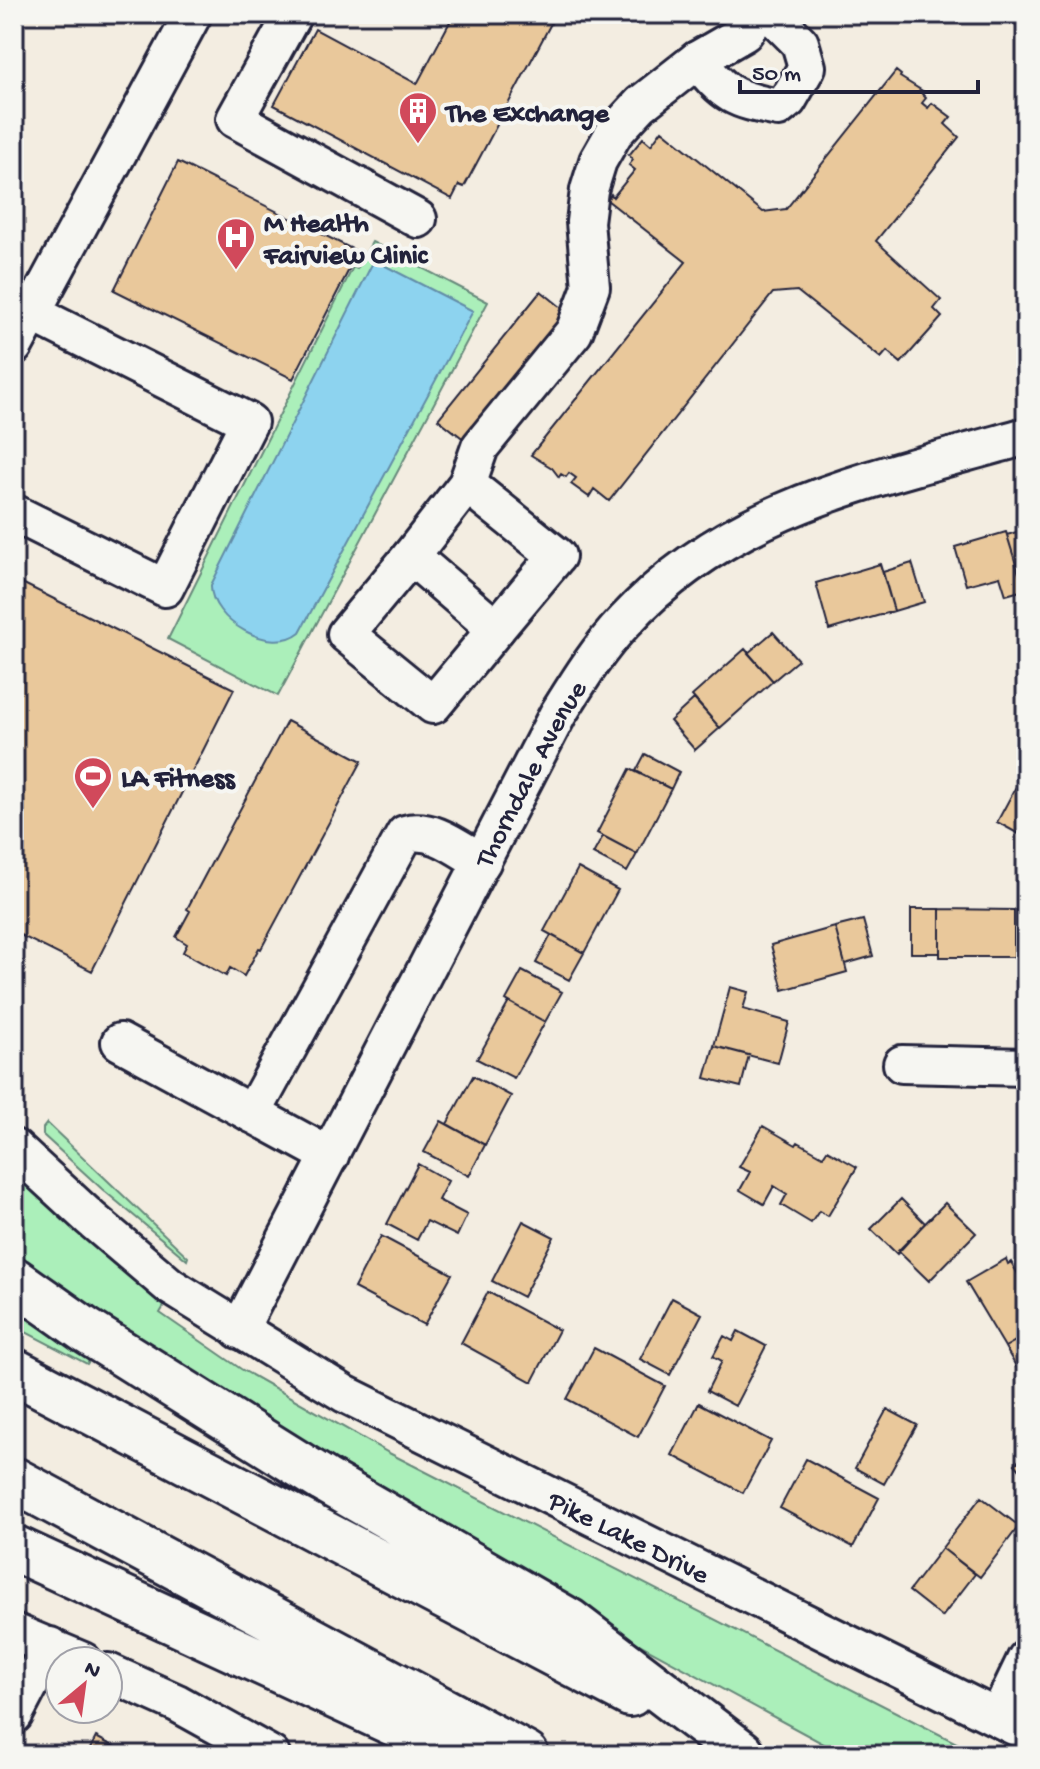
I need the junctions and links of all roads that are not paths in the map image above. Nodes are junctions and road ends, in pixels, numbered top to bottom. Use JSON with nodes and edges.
{"nodes":[{"id":1,"x":193,"y":14,"type":"edge"},
{"id":2,"x":293,"y":14,"type":"edge"},
{"id":3,"x":751,"y":19,"type":"edge"},
{"id":4,"x":697,"y":60,"type":"junction"},
{"id":5,"x":418,"y":219,"type":"dead end"},
{"id":6,"x":32,"y":313,"type":"junction"},
{"id":7,"x":14,"y":346,"type":"edge"},
{"id":8,"x":1026,"y":436,"type":"edge"},
{"id":9,"x":467,"y":484,"type":"junction"},
{"id":10,"x":14,"y":513,"type":"edge"},
{"id":11,"x":411,"y":556,"type":"junction"},
{"id":12,"x":496,"y":629,"type":"junction"},
{"id":13,"x":482,"y":862,"type":"junction"},
{"id":14,"x":120,"y":1042,"type":"dead end"},
{"id":15,"x":902,"y":1064,"type":"dead end"},
{"id":16,"x":1026,"y":1067,"type":"edge"},
{"id":17,"x":252,"y":1114,"type":"junction"},
{"id":18,"x":14,"y":1148,"type":"edge"},
{"id":19,"x":330,"y":1156,"type":"junction"},
{"id":20,"x":14,"y":1280,"type":"edge"},
{"id":21,"x":239,"y":1330,"type":"junction"},
{"id":22,"x":14,"y":1371,"type":"edge"},
{"id":23,"x":14,"y":1480,"type":"edge"},
{"id":24,"x":14,"y":1548,"type":"edge"},
{"id":25,"x":14,"y":1632,"type":"edge"},
{"id":26,"x":47,"y":1645,"type":"edge"},
{"id":27,"x":44,"y":1658,"type":"edge"},
{"id":28,"x":1026,"y":1659,"type":"edge"},
{"id":29,"x":124,"y":1679,"type":"edge"},
{"id":30,"x":14,"y":1715,"type":"edge"},
{"id":31,"x":1012,"y":1724,"type":"edge"},
{"id":32,"x":744,"y":1754,"type":"edge"},
{"id":33,"x":271,"y":1755,"type":"edge"},
{"id":34,"x":487,"y":1755,"type":"edge"},
{"id":35,"x":526,"y":1755,"type":"edge"}],
"edges":[{"from":1,"to":6,"type":"street"},
{"from":2,"to":5,"type":"street"},
{"from":3,"to":4,"type":"street"},
{"from":3,"to":4,"type":"street"},
{"from":4,"to":9,"type":"street"},
{"from":6,"to":7,"type":"street"},
{"from":6,"to":10,"type":"street"},
{"from":8,"to":13,"type":"street","name":"Thorndale Avenue"},
{"from":9,"to":11,"type":"street"},
{"from":9,"to":12,"type":"street"},
{"from":11,"to":12,"type":"street"},
{"from":11,"to":12,"type":"street"},
{"from":13,"to":17,"type":"street"},
{"from":13,"to":19,"type":"street","name":"Thorndale Avenue"},
{"from":14,"to":17,"type":"street"},
{"from":15,"to":16,"type":"street"},
{"from":17,"to":19,"type":"street"},
{"from":18,"to":21,"type":"street","name":"Pike Lake Drive"},
{"from":19,"to":21,"type":"street","name":"Thorndale Avenue"},
{"from":20,"to":32,"type":"highway"},
{"from":21,"to":31,"type":"street","name":"Pike Lake Drive"},
{"from":22,"to":32,"type":"highway"},
{"from":23,"to":35,"type":"highway"},
{"from":24,"to":34,"type":"highway"},
{"from":25,"to":26,"type":"street"},
{"from":27,"to":30,"type":"street"},
{"from":28,"to":31,"type":"street"},
{"from":29,"to":33,"type":"street"}]}
